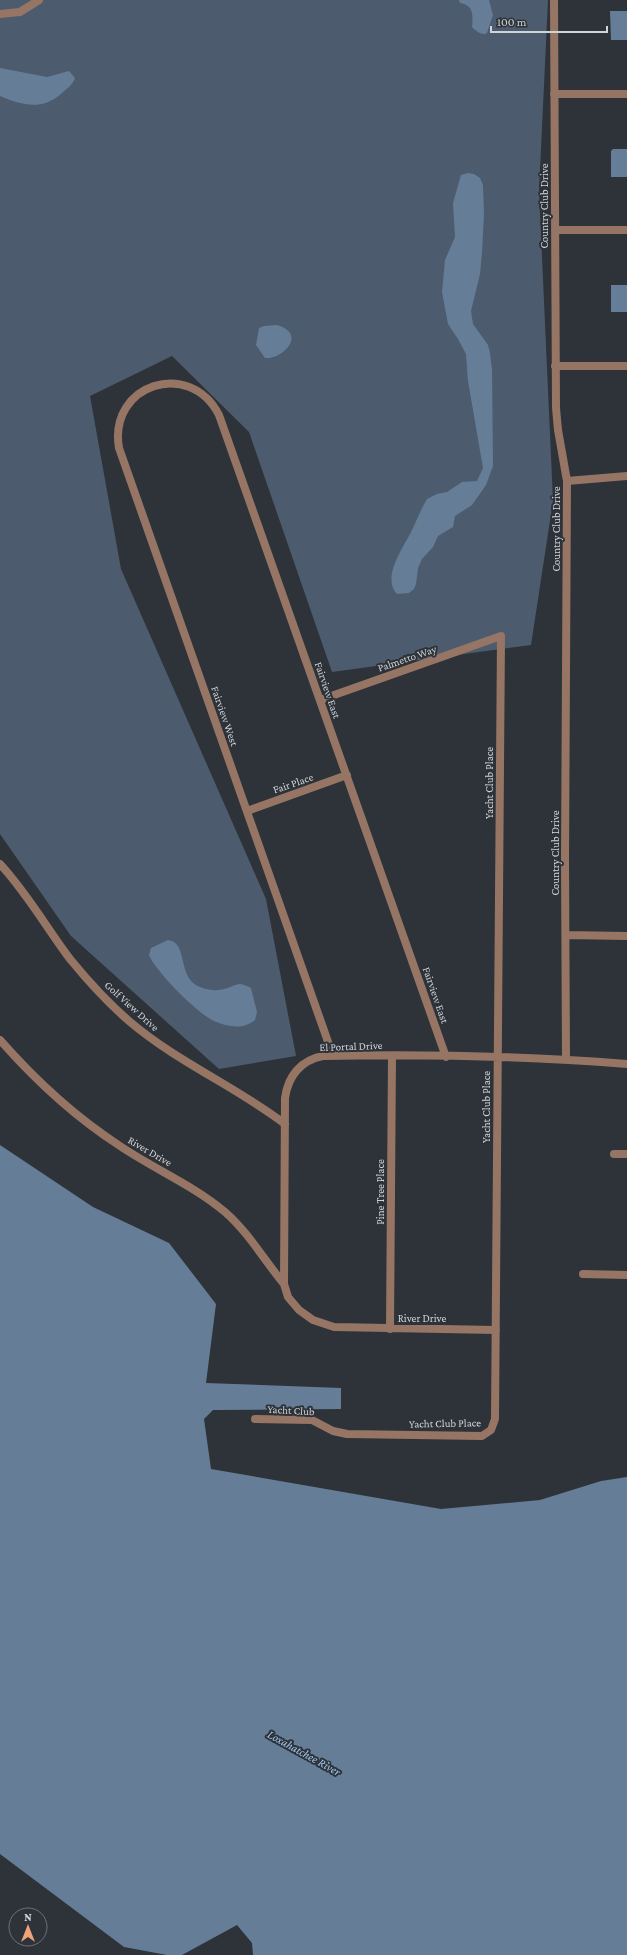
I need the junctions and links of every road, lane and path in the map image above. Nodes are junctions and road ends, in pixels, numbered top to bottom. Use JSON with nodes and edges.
{"nodes":[{"id":1,"x":39,"y":0,"type":"edge"},
{"id":2,"x":554,"y":0,"type":"edge"},
{"id":3,"x":0,"y":14,"type":"edge"},
{"id":4,"x":554,"y":94,"type":"junction"},
{"id":5,"x":627,"y":94,"type":"edge"},
{"id":6,"x":555,"y":230,"type":"junction"},
{"id":7,"x":627,"y":230,"type":"edge"},
{"id":8,"x":555,"y":366,"type":"junction"},
{"id":9,"x":627,"y":366,"type":"edge"},
{"id":10,"x":144,"y":390,"type":"joint"},
{"id":11,"x":627,"y":476,"type":"edge"},
{"id":12,"x":567,"y":481,"type":"junction"},
{"id":13,"x":501,"y":636,"type":"joint"},
{"id":14,"x":320,"y":700,"type":"junction"},
{"id":15,"x":347,"y":776,"type":"junction"},
{"id":16,"x":247,"y":811,"type":"junction"},
{"id":17,"x":0,"y":864,"type":"edge"},
{"id":18,"x":566,"y":935,"type":"junction"},
{"id":19,"x":627,"y":936,"type":"edge"},
{"id":20,"x":0,"y":1040,"type":"edge"},
{"id":21,"x":333,"y":1056,"type":"junction"},
{"id":22,"x":392,"y":1056,"type":"junction"},
{"id":23,"x":446,"y":1057,"type":"junction"},
{"id":24,"x":498,"y":1057,"type":"junction"},
{"id":25,"x":566,"y":1059,"type":"junction"},
{"id":26,"x":627,"y":1064,"type":"edge"},
{"id":27,"x":285,"y":1124,"type":"junction"},
{"id":28,"x":614,"y":1154,"type":"dead end"},
{"id":29,"x":627,"y":1154,"type":"edge"},
{"id":30,"x":583,"y":1274,"type":"dead end"},
{"id":31,"x":627,"y":1274,"type":"edge"},
{"id":32,"x":284,"y":1284,"type":"junction"},
{"id":33,"x":304,"y":1313,"type":"joint"},
{"id":34,"x":390,"y":1329,"type":"junction"},
{"id":35,"x":496,"y":1330,"type":"junction"},
{"id":36,"x":254,"y":1419,"type":"dead end"},
{"id":37,"x":347,"y":1434,"type":"joint"}],
"edges":[{"from":1,"to":3,"type":"street"},
{"from":2,"to":4,"type":"street","name":"Country Club Drive"},
{"from":4,"to":5,"type":"street"},
{"from":4,"to":6,"type":"street","name":"Country Club Drive"},
{"from":6,"to":7,"type":"street"},
{"from":6,"to":8,"type":"street","name":"Country Club Drive"},
{"from":8,"to":9,"type":"street"},
{"from":8,"to":12,"type":"street","name":"Country Club Drive"},
{"from":10,"to":14,"type":"street","name":"Fairview East"},
{"from":10,"to":16,"type":"street","name":"Fairview West"},
{"from":11,"to":12,"type":"street"},
{"from":12,"to":18,"type":"street","name":"Country Club Drive"},
{"from":13,"to":14,"type":"street","name":"Palmetto Way"},
{"from":13,"to":24,"type":"street","name":"Yacht Club Place"},
{"from":14,"to":15,"type":"street","name":"Fairview East"},
{"from":15,"to":16,"type":"street","name":"Fair Place"},
{"from":15,"to":23,"type":"street","name":"Fairview East"},
{"from":16,"to":21,"type":"street","name":"Fairview West"},
{"from":17,"to":27,"type":"street","name":"Golf View Drive"},
{"from":18,"to":19,"type":"street"},
{"from":18,"to":25,"type":"street","name":"Country Club Drive"},
{"from":20,"to":32,"type":"street","name":"River Drive"},
{"from":21,"to":22,"type":"street","name":"El Portal Drive"},
{"from":21,"to":27,"type":"street","name":"El Portal Drive"},
{"from":22,"to":23,"type":"street","name":"El Portal Drive"},
{"from":22,"to":34,"type":"street","name":"Pine Tree Place"},
{"from":23,"to":24,"type":"street","name":"El Portal Drive"},
{"from":24,"to":25,"type":"street","name":"El Portal Drive"},
{"from":24,"to":35,"type":"street","name":"Yacht Club Place"},
{"from":25,"to":26,"type":"street","name":"El Portal Drive"},
{"from":27,"to":32,"type":"street","name":"El Portal Drive"},
{"from":28,"to":29,"type":"street"},
{"from":30,"to":31,"type":"street"},
{"from":32,"to":33,"type":"street","name":"El Portal Drive"},
{"from":33,"to":34,"type":"street","name":"River Drive"},
{"from":34,"to":35,"type":"street","name":"River Drive"},
{"from":35,"to":37,"type":"street","name":"Yacht Club Place"},
{"from":36,"to":37,"type":"street","name":"Yacht Club"}]}
